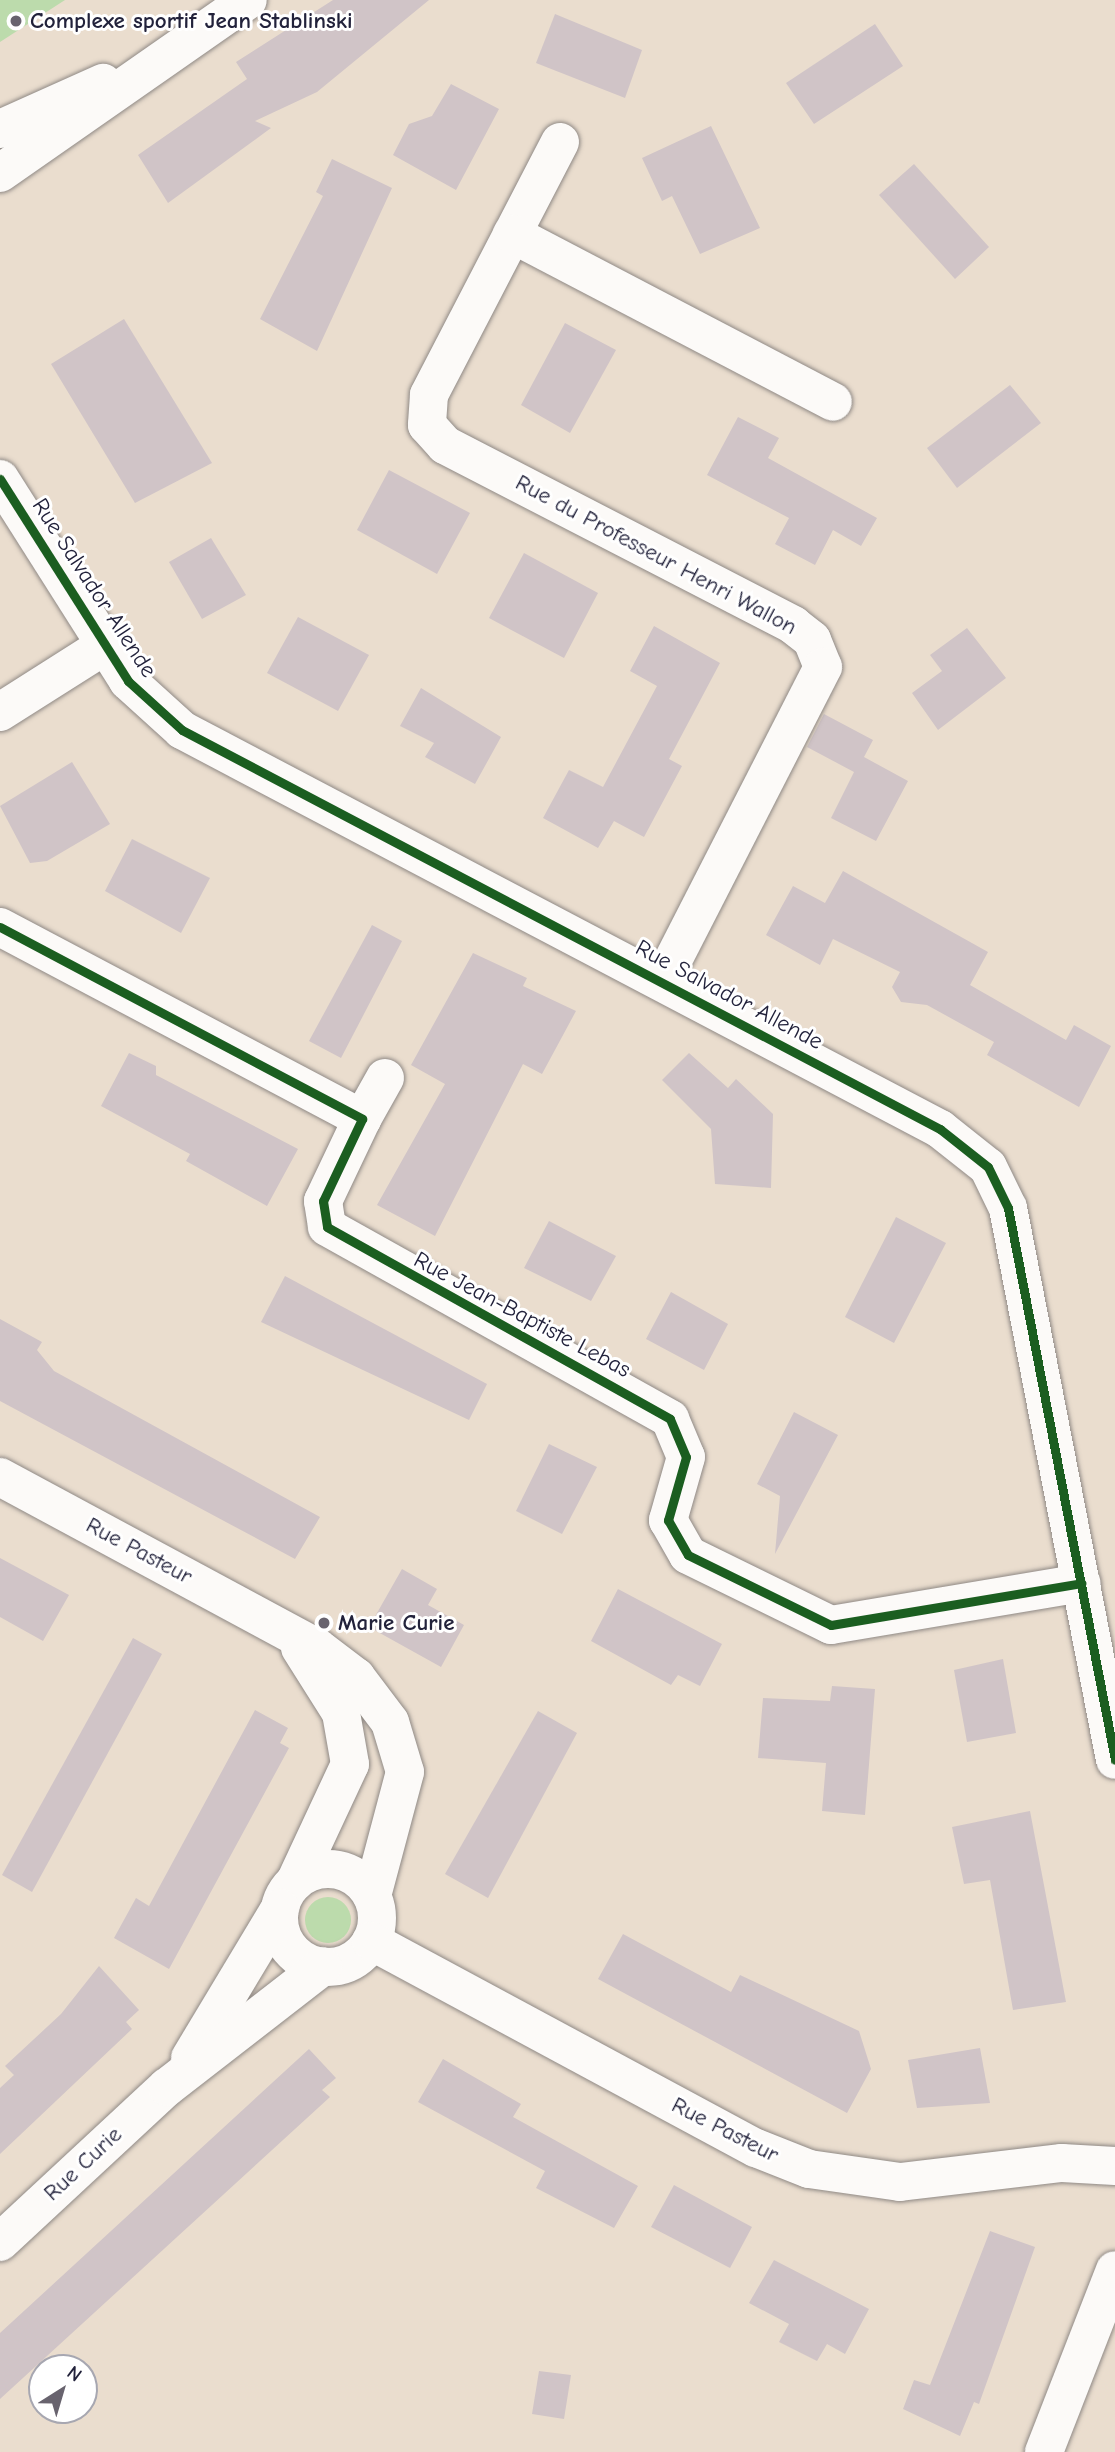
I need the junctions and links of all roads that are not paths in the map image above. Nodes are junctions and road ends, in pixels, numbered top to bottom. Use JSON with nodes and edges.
{"nodes":[{"id":1,"x":248,"y":0,"type":"edge"},
{"id":2,"x":160,"y":58,"type":"junction"},
{"id":3,"x":0,"y":129,"type":"edge"},
{"id":4,"x":560,"y":142,"type":"dead end"},
{"id":5,"x":0,"y":173,"type":"edge"},
{"id":6,"x":512,"y":234,"type":"junction"},
{"id":7,"x":833,"y":402,"type":"dead end"},
{"id":8,"x":0,"y":479,"type":"edge"},
{"id":9,"x":104,"y":646,"type":"junction"},
{"id":10,"x":0,"y":712,"type":"edge"},
{"id":11,"x":0,"y":927,"type":"edge"},
{"id":12,"x":662,"y":981,"type":"junction"},
{"id":13,"x":384,"y":1078,"type":"dead end"},
{"id":14,"x":362,"y":1119,"type":"junction"},
{"id":15,"x":0,"y":1477,"type":"edge"},
{"id":16,"x":1081,"y":1583,"type":"junction"},
{"id":17,"x":279,"y":1626,"type":"junction"},
{"id":18,"x":1115,"y":1760,"type":"edge"},
{"id":19,"x":288,"y":1895,"type":"junction"},
{"id":20,"x":372,"y":1896,"type":"junction"},
{"id":21,"x":371,"y":1941,"type":"junction"},
{"id":22,"x":323,"y":1966,"type":"junction"},
{"id":23,"x":167,"y":2087,"type":"junction"},
{"id":24,"x":1115,"y":2166,"type":"edge"},
{"id":25,"x":0,"y":2242,"type":"edge"},
{"id":26,"x":1115,"y":2270,"type":"edge"},
{"id":27,"x":1044,"y":2452,"type":"edge"}],
"edges":[{"from":1,"to":2,"type":"street"},
{"from":2,"to":3,"type":"street"},
{"from":2,"to":5,"type":"street"},
{"from":4,"to":6,"type":"street","name":"Rue du Professeur Henri Wallon"},
{"from":6,"to":7,"type":"street"},
{"from":6,"to":12,"type":"street","name":"Rue du Professeur Henri Wallon"},
{"from":8,"to":9,"type":"street","name":"Rue Salvador Allende"},
{"from":9,"to":10,"type":"street"},
{"from":9,"to":12,"type":"street","name":"Rue Salvador Allende"},
{"from":11,"to":14,"type":"street"},
{"from":12,"to":16,"type":"street","name":"Rue Salvador Allende"},
{"from":13,"to":14,"type":"street","name":"Rue Jean-Baptiste Lebas"},
{"from":14,"to":16,"type":"street","name":"Rue Jean-Baptiste Lebas"},
{"from":15,"to":17,"type":"street","name":"Rue Pasteur"},
{"from":16,"to":18,"type":"street","name":"Rue Salvador Allende"},
{"from":17,"to":19,"type":"street","name":"Rue Pasteur"},
{"from":17,"to":20,"type":"street","name":"Rue Pasteur"},
{"from":19,"to":20,"type":"street"},
{"from":19,"to":22,"type":"street"},
{"from":19,"to":23,"type":"street","name":"Rue Curie"},
{"from":20,"to":21,"type":"street","name":"Rue Pasteur"},
{"from":21,"to":22,"type":"street"},
{"from":21,"to":24,"type":"street","name":"Rue Pasteur"},
{"from":22,"to":23,"type":"street","name":"Rue Curie"},
{"from":23,"to":25,"type":"street","name":"Rue Curie"},
{"from":26,"to":27,"type":"street"}]}
